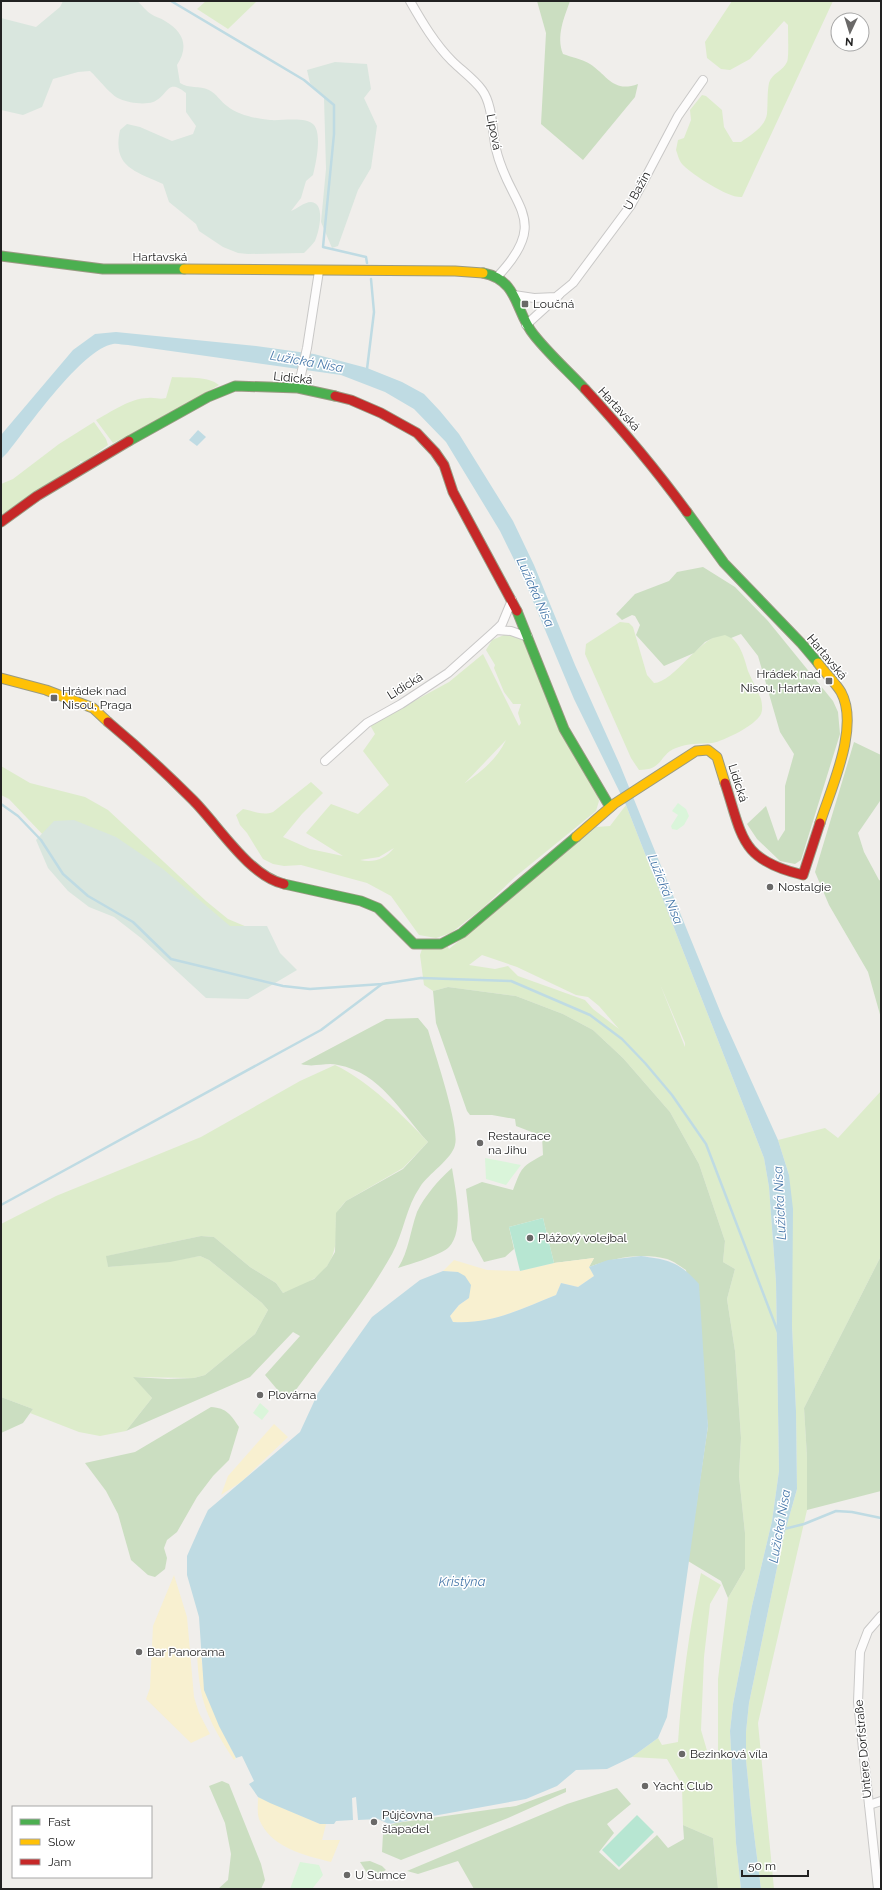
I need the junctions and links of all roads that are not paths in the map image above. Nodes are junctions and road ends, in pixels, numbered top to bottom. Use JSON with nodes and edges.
{"nodes":[{"id":1,"x":410,"y":1,"type":"edge"},
{"id":2,"x":703,"y":80,"type":"dead end"},
{"id":3,"x":1,"y":256,"type":"edge"},
{"id":4,"x":319,"y":271,"type":"junction"},
{"id":5,"x":497,"y":277,"type":"junction"},
{"id":6,"x":514,"y":295,"type":"junction"},
{"id":7,"x":559,"y":295,"type":"junction"},
{"id":8,"x":526,"y":325,"type":"junction"},
{"id":9,"x":298,"y":388,"type":"junction"},
{"id":10,"x":1,"y":522,"type":"edge"},
{"id":11,"x":512,"y":600,"type":"junction"},
{"id":12,"x":496,"y":630,"type":"junction"},
{"id":13,"x":528,"y":636,"type":"junction"},
{"id":14,"x":1,"y":678,"type":"edge"},
{"id":15,"x":325,"y":761,"type":"dead end"},
{"id":16,"x":612,"y":806,"type":"junction"},
{"id":17,"x":803,"y":875,"type":"joint"},
{"id":18,"x":881,"y":1616,"type":"edge"},
{"id":19,"x":881,"y":1801,"type":"edge"},
{"id":20,"x":869,"y":1804,"type":"junction"},
{"id":21,"x":878,"y":1889,"type":"edge"}],
"edges":[{"from":1,"to":5,"type":"street","name":"Lipová"},
{"from":2,"to":7,"type":"street","name":"U Bažin"},
{"from":3,"to":4,"type":"street","name":"Hartavská"},
{"from":4,"to":5,"type":"street","name":"Hartavská"},
{"from":4,"to":9,"type":"street"},
{"from":5,"to":6,"type":"street","name":"Hartavská"},
{"from":6,"to":7,"type":"street"},
{"from":6,"to":8,"type":"street","name":"Hartavská"},
{"from":7,"to":8,"type":"street","name":"U Bažin"},
{"from":8,"to":17,"type":"street","name":"Hartavská"},
{"from":9,"to":10,"type":"street","name":"Lidická"},
{"from":9,"to":11,"type":"street","name":"Lidická"},
{"from":11,"to":12,"type":"street","name":"Lidická"},
{"from":11,"to":13,"type":"street","name":"Lidická"},
{"from":12,"to":13,"type":"street"},
{"from":12,"to":15,"type":"street","name":"Lidická"},
{"from":13,"to":16,"type":"street","name":"Lidická"},
{"from":14,"to":16,"type":"street"},
{"from":16,"to":17,"type":"street","name":"Lidická"},
{"from":18,"to":20,"type":"street","name":"Untere Dorfstraße"},
{"from":19,"to":20,"type":"street"},
{"from":20,"to":21,"type":"street","name":"Untere Dorfstraße"}]}
